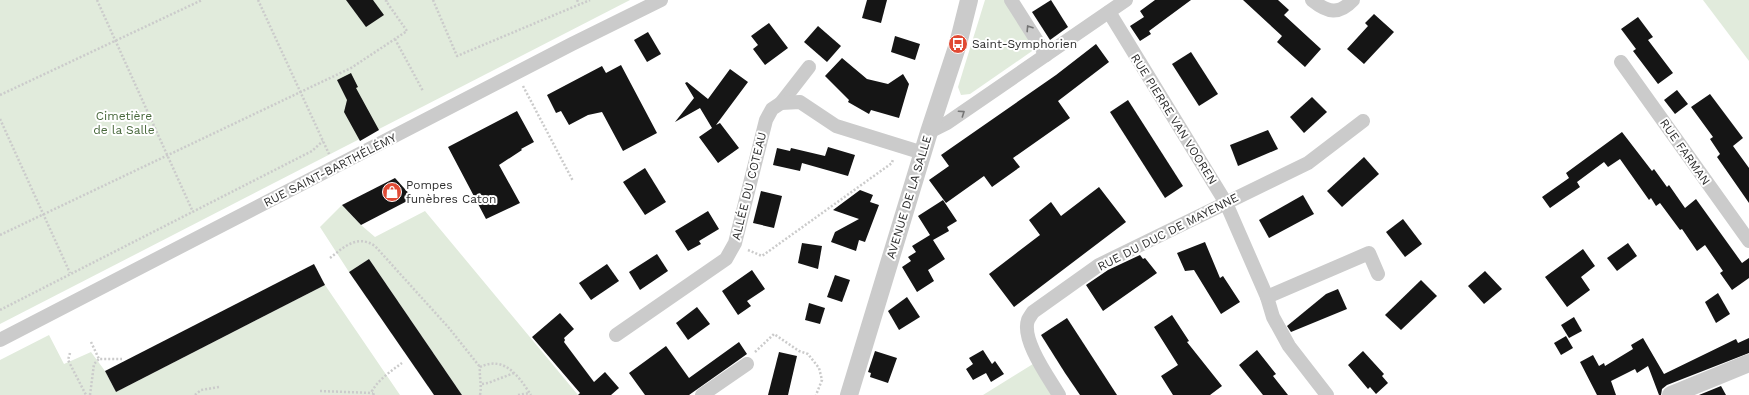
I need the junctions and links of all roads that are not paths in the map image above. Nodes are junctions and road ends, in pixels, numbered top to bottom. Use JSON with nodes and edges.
{"nodes":[{"id":1,"x":661,"y":0,"type":"edge"},
{"id":2,"x":969,"y":0,"type":"edge"},
{"id":3,"x":1011,"y":0,"type":"edge"},
{"id":4,"x":1126,"y":0,"type":"edge"},
{"id":5,"x":1312,"y":0,"type":"edge"},
{"id":6,"x":1353,"y":0,"type":"edge"},
{"id":7,"x":1109,"y":12,"type":"junction"},
{"id":8,"x":1046,"y":55,"type":"junction"},
{"id":9,"x":1621,"y":62,"type":"dead end"},
{"id":10,"x":809,"y":67,"type":"dead end"},
{"id":11,"x":781,"y":103,"type":"junction"},
{"id":12,"x":1363,"y":121,"type":"dead end"},
{"id":13,"x":929,"y":132,"type":"junction"},
{"id":14,"x":923,"y":153,"type":"junction"},
{"id":15,"x":1226,"y":203,"type":"junction"},
{"id":16,"x":1749,"y":241,"type":"edge"},
{"id":17,"x":1378,"y":274,"type":"dead end"},
{"id":18,"x":1267,"y":297,"type":"junction"},
{"id":19,"x":616,"y":335,"type":"dead end"},
{"id":20,"x":0,"y":340,"type":"edge"},
{"id":21,"x":1749,"y":363,"type":"edge"},
{"id":22,"x":747,"y":364,"type":"road end"},
{"id":23,"x":702,"y":395,"type":"edge"},
{"id":24,"x":849,"y":395,"type":"edge"},
{"id":25,"x":1059,"y":395,"type":"edge"},
{"id":26,"x":1327,"y":395,"type":"edge"},
{"id":27,"x":1671,"y":395,"type":"edge"}],
"edges":[{"from":1,"to":20,"type":"street","name":"RUE SAINT-BARTHÉLÉMY"},
{"from":2,"to":13,"type":"street","name":"AVENUE DE LA SALLE"},
{"from":8,"to":3,"type":"street","one_way":true},
{"from":4,"to":7,"type":"street"},
{"from":5,"to":6,"type":"street"},
{"from":7,"to":8,"type":"street"},
{"from":7,"to":15,"type":"street","name":"RUE PIERRE VAN VOOREN"},
{"from":13,"to":8,"type":"street","one_way":true},
{"from":9,"to":16,"type":"street","name":"RUE FARMAN"},
{"from":10,"to":11,"type":"street","name":"ALLÉE DU COTEAU"},
{"from":11,"to":14,"type":"street"},
{"from":11,"to":19,"type":"street","name":"ALLÉE DU COTEAU"},
{"from":12,"to":15,"type":"street","name":"RUE DU DUC DE MAYENNE"},
{"from":13,"to":14,"type":"street","name":"AVENUE DE LA SALLE"},
{"from":14,"to":24,"type":"street","name":"AVENUE DE LA SALLE"},
{"from":15,"to":18,"type":"street","name":"RUE PIERRE VAN VOOREN"},
{"from":15,"to":25,"type":"street","name":"RUE DU DUC DE MAYENNE"},
{"from":17,"to":18,"type":"street"},
{"from":18,"to":26,"type":"street","name":"RUE PIERRE VAN VOOREN"},
{"from":21,"to":27,"type":"street"},
{"from":22,"to":23,"type":"street"}]}
